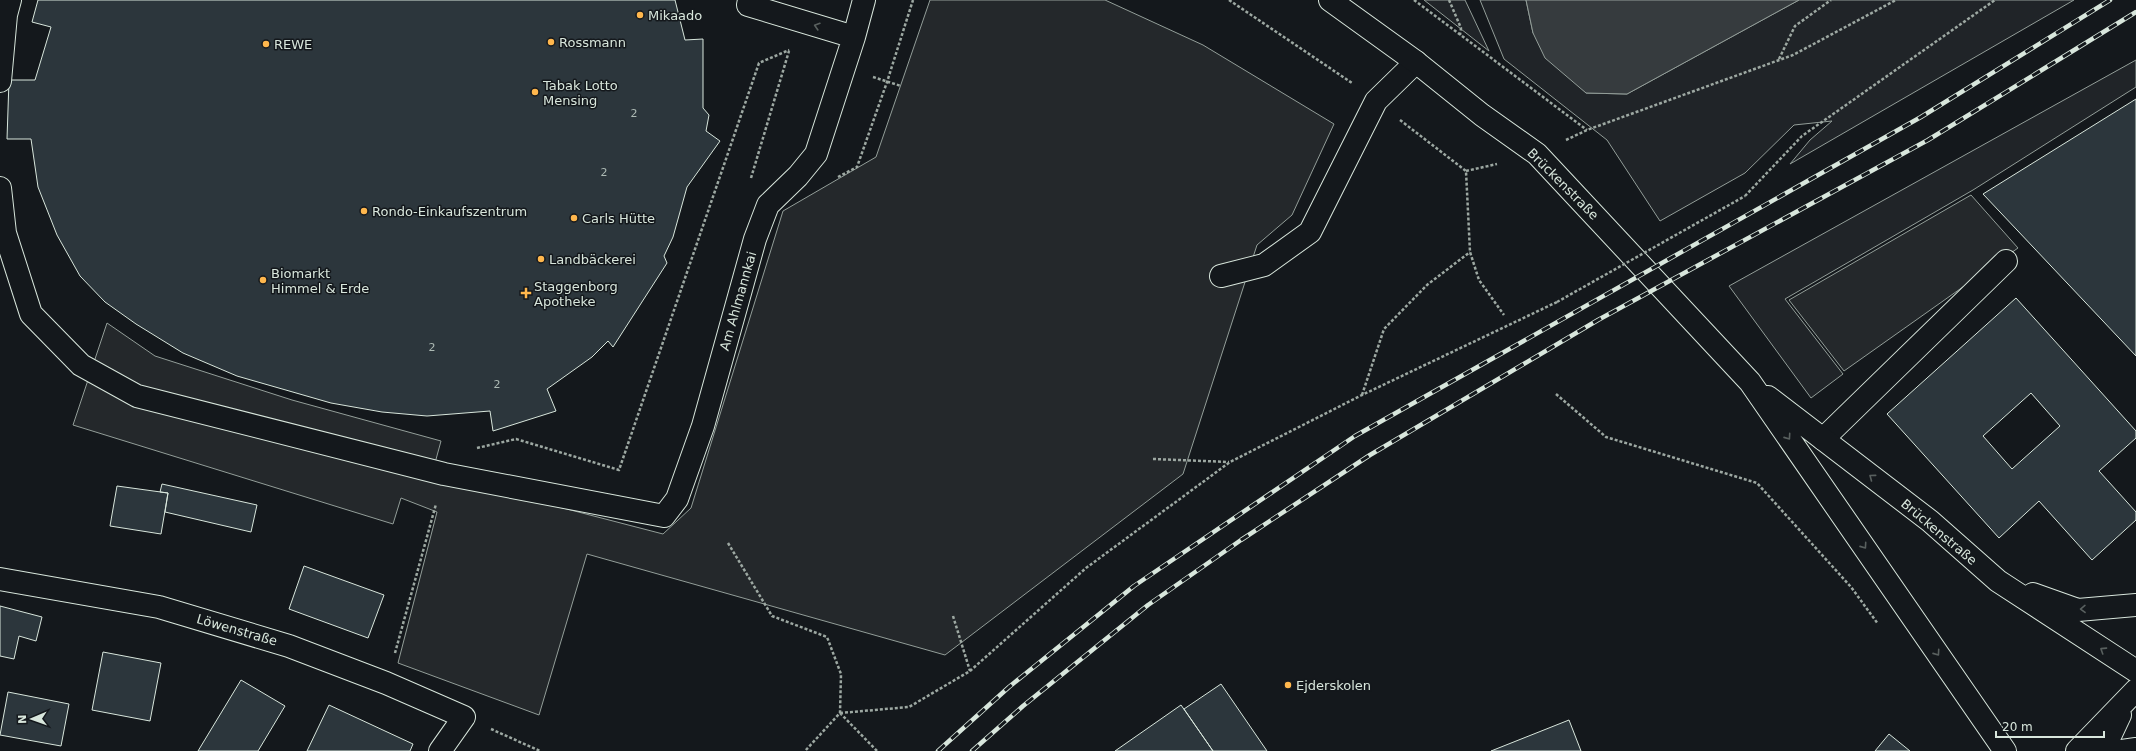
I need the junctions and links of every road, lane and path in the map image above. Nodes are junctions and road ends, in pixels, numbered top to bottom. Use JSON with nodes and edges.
{"nodes":[{"id":1,"x":10,"y":0,"type":"edge"},
{"id":2,"x":864,"y":0,"type":"edge"},
{"id":3,"x":913,"y":0,"type":"edge"},
{"id":4,"x":1330,"y":0,"type":"edge"},
{"id":5,"x":1414,"y":0,"type":"edge"},
{"id":6,"x":1449,"y":0,"type":"edge"},
{"id":7,"x":1831,"y":0,"type":"edge"},
{"id":8,"x":1896,"y":0,"type":"edge"},
{"id":9,"x":1995,"y":0,"type":"edge"},
{"id":10,"x":749,"y":2,"type":"edge"},
{"id":11,"x":799,"y":20,"type":"junction"},
{"id":12,"x":1460,"y":35,"type":"junction"},
{"id":13,"x":854,"y":37,"type":"junction"},
{"id":14,"x":789,"y":51,"type":"junction"},
{"id":15,"x":1779,"y":59,"type":"junction"},
{"id":16,"x":1416,"y":62,"type":"junction"},
{"id":17,"x":0,"y":81,"type":"edge"},
{"id":18,"x":857,"y":167,"type":"dead end"},
{"id":19,"x":1466,"y":172,"type":"dead end"},
{"id":20,"x":750,"y":184,"type":"dead end"},
{"id":21,"x":0,"y":188,"type":"edge"},
{"id":22,"x":1470,"y":252,"type":"junction"},
{"id":23,"x":2006,"y":260,"type":"dead end"},
{"id":24,"x":1221,"y":276,"type":"dead end"},
{"id":25,"x":1504,"y":315,"type":"dead end"},
{"id":26,"x":1750,"y":382,"type":"junction"},
{"id":27,"x":1556,"y":394,"type":"dead end"},
{"id":28,"x":1362,"y":395,"type":"junction"},
{"id":29,"x":1823,"y":439,"type":"junction"},
{"id":30,"x":1153,"y":459,"type":"dead end"},
{"id":31,"x":1230,"y":462,"type":"junction"},
{"id":32,"x":444,"y":474,"type":"junction"},
{"id":33,"x":728,"y":543,"type":"dead end"},
{"id":34,"x":0,"y":579,"type":"edge"},
{"id":35,"x":1998,"y":581,"type":"junction"},
{"id":36,"x":2136,"y":604,"type":"edge"},
{"id":37,"x":953,"y":616,"type":"dead end"},
{"id":38,"x":1879,"y":625,"type":"dead end"},
{"id":39,"x":970,"y":671,"type":"junction"},
{"id":40,"x":2136,"y":671,"type":"edge"},
{"id":41,"x":386,"y":683,"type":"junction"},
{"id":42,"x":2136,"y":692,"type":"edge"},
{"id":43,"x":840,"y":713,"type":"junction"},
{"id":44,"x":464,"y":717,"type":"junction"},
{"id":45,"x":2136,"y":749,"type":"edge"},
{"id":46,"x":440,"y":751,"type":"edge"},
{"id":47,"x":540,"y":751,"type":"edge"},
{"id":48,"x":805,"y":751,"type":"edge"},
{"id":49,"x":877,"y":751,"type":"edge"},
{"id":50,"x":2005,"y":751,"type":"edge"},
{"id":51,"x":2077,"y":751,"type":"edge"},
{"id":52,"x":2103,"y":751,"type":"edge"},
{"id":53,"x":2122,"y":751,"type":"edge"}],
"edges":[{"from":1,"to":17,"type":"main road"},
{"from":2,"to":13,"type":"main road","name":"Am Ahlmannkai"},
{"from":3,"to":18,"type":"path"},
{"from":4,"to":16,"type":"main road","name":"Brückenstraße"},
{"from":5,"to":12,"type":"path"},
{"from":6,"to":12,"type":"path"},
{"from":7,"to":15,"type":"path"},
{"from":8,"to":15,"type":"path"},
{"from":9,"to":28,"type":"path","bridge":true},
{"from":10,"to":11,"type":"main road"},
{"from":13,"to":11,"type":"main road","one_way":true},
{"from":11,"to":14,"type":"path"},
{"from":12,"to":15,"type":"path"},
{"from":13,"to":32,"type":"main road","name":"Am Ahlmannkai"},
{"from":14,"to":20,"type":"path"},
{"from":14,"to":32,"type":"path"},
{"from":16,"to":24,"type":"main road"},
{"from":16,"to":26,"type":"main road","name":"Brückenstraße"},
{"from":19,"to":22,"type":"path"},
{"from":21,"to":32,"type":"main road"},
{"from":22,"to":25,"type":"path"},
{"from":22,"to":28,"type":"path"},
{"from":23,"to":29,"type":"main road"},
{"from":26,"to":29,"type":"main road","name":"Brückenstraße"},
{"from":26,"to":50,"type":"main road","name":"Brückenstraße","one_way":true},
{"from":27,"to":38,"type":"path"},
{"from":28,"to":31,"type":"path"},
{"from":35,"to":29,"type":"main road","name":"Brückenstraße","one_way":true},
{"from":30,"to":31,"type":"path"},
{"from":31,"to":39,"type":"path"},
{"from":32,"to":41,"type":"path"},
{"from":33,"to":43,"type":"path"},
{"from":34,"to":41,"type":"main road","name":"Löwenstraße"},
{"from":36,"to":35,"type":"main road","one_way":true},
{"from":40,"to":35,"type":"main road","name":"Brückenstraße","one_way":true},
{"from":37,"to":39,"type":"path"},
{"from":39,"to":43,"type":"path"},
{"from":41,"to":44,"type":"main road","name":"Löwenstraße"},
{"from":42,"to":51,"type":"main road"},
{"from":42,"to":52,"type":"main road"},
{"from":43,"to":48,"type":"path"},
{"from":43,"to":49,"type":"path"},
{"from":44,"to":46,"type":"main road"},
{"from":44,"to":47,"type":"path"},
{"from":45,"to":53,"type":"main road"}]}
